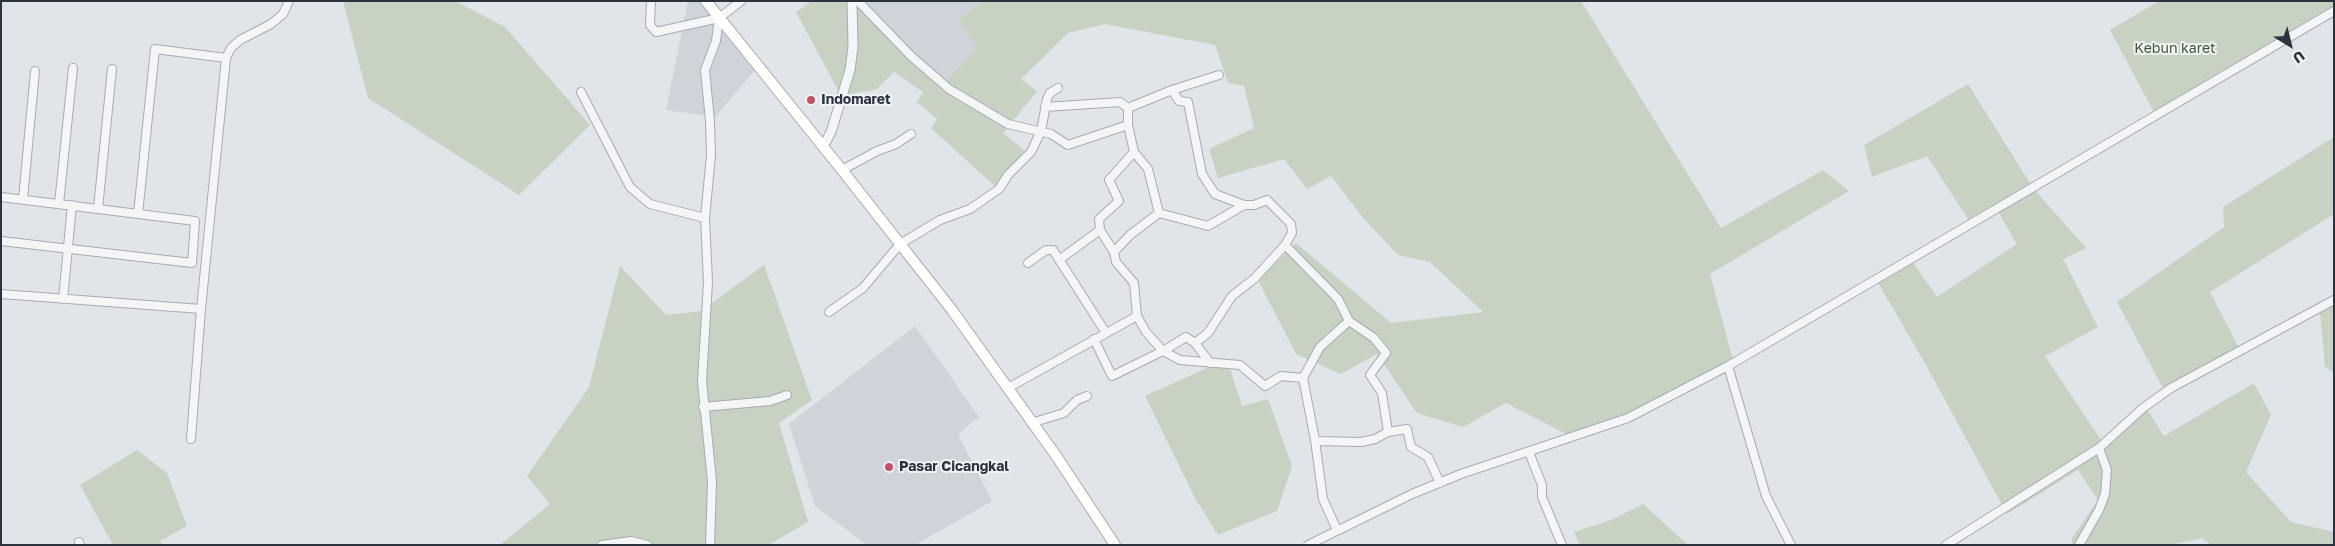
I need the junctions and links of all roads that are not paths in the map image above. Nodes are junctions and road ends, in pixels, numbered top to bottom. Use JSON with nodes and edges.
{"nodes":[{"id":1,"x":289,"y":1,"type":"edge"},
{"id":2,"x":651,"y":1,"type":"edge"},
{"id":3,"x":706,"y":1,"type":"edge"},
{"id":4,"x":740,"y":1,"type":"edge"},
{"id":5,"x":852,"y":1,"type":"edge"},
{"id":6,"x":858,"y":1,"type":"edge"},
{"id":7,"x":2334,"y":11,"type":"edge"},
{"id":8,"x":719,"y":18,"type":"junction"},
{"id":9,"x":226,"y":58,"type":"junction"},
{"id":10,"x":73,"y":68,"type":"dead end"},
{"id":11,"x":112,"y":69,"type":"dead end"},
{"id":12,"x":35,"y":71,"type":"dead end"},
{"id":13,"x":1219,"y":75,"type":"dead end"},
{"id":14,"x":1058,"y":88,"type":"dead end"},
{"id":15,"x":1172,"y":90,"type":"junction"},
{"id":16,"x":581,"y":92,"type":"dead end"},
{"id":17,"x":1045,"y":107,"type":"junction"},
{"id":18,"x":1128,"y":108,"type":"junction"},
{"id":19,"x":1128,"y":126,"type":"junction"},
{"id":20,"x":1041,"y":131,"type":"junction"},
{"id":21,"x":911,"y":134,"type":"dead end"},
{"id":22,"x":823,"y":147,"type":"junction"},
{"id":23,"x":1134,"y":152,"type":"junction"},
{"id":24,"x":842,"y":170,"type":"junction"},
{"id":25,"x":1,"y":196,"type":"edge"},
{"id":26,"x":23,"y":199,"type":"junction"},
{"id":27,"x":59,"y":204,"type":"junction"},
{"id":28,"x":72,"y":205,"type":"junction"},
{"id":29,"x":1244,"y":205,"type":"junction"},
{"id":30,"x":98,"y":209,"type":"junction"},
{"id":31,"x":1159,"y":212,"type":"junction"},
{"id":32,"x":138,"y":214,"type":"junction"},
{"id":33,"x":705,"y":218,"type":"junction"},
{"id":34,"x":1100,"y":230,"type":"junction"},
{"id":35,"x":1,"y":242,"type":"edge"},
{"id":36,"x":900,"y":244,"type":"junction"},
{"id":37,"x":1285,"y":245,"type":"junction"},
{"id":38,"x":68,"y":250,"type":"junction"},
{"id":39,"x":1114,"y":252,"type":"junction"},
{"id":40,"x":1059,"y":260,"type":"junction"},
{"id":41,"x":1028,"y":263,"type":"dead end"},
{"id":42,"x":1,"y":294,"type":"edge"},
{"id":43,"x":63,"y":299,"type":"junction"},
{"id":44,"x":2334,"y":300,"type":"edge"},
{"id":45,"x":201,"y":309,"type":"junction"},
{"id":46,"x":829,"y":312,"type":"dead end"},
{"id":47,"x":1136,"y":316,"type":"junction"},
{"id":48,"x":1349,"y":321,"type":"junction"},
{"id":49,"x":1106,"y":333,"type":"junction"},
{"id":50,"x":1094,"y":339,"type":"junction"},
{"id":51,"x":1195,"y":343,"type":"junction"},
{"id":52,"x":1163,"y":352,"type":"junction"},
{"id":53,"x":1210,"y":363,"type":"junction"},
{"id":54,"x":1728,"y":366,"type":"junction"},
{"id":55,"x":1304,"y":378,"type":"junction"},
{"id":56,"x":1008,"y":388,"type":"junction"},
{"id":57,"x":787,"y":395,"type":"dead end"},
{"id":58,"x":1087,"y":396,"type":"dead end"},
{"id":59,"x":704,"y":407,"type":"junction"},
{"id":60,"x":1031,"y":423,"type":"junction"},
{"id":61,"x":1388,"y":432,"type":"junction"},
{"id":62,"x":191,"y":439,"type":"dead end"},
{"id":63,"x":1315,"y":440,"type":"junction"},
{"id":64,"x":2099,"y":448,"type":"junction"},
{"id":65,"x":1529,"y":452,"type":"junction"},
{"id":66,"x":1440,"y":483,"type":"junction"},
{"id":67,"x":1337,"y":530,"type":"junction"},
{"id":68,"x":602,"y":545,"type":"edge"},
{"id":69,"x":647,"y":545,"type":"edge"},
{"id":70,"x":710,"y":545,"type":"edge"},
{"id":71,"x":1115,"y":545,"type":"edge"},
{"id":72,"x":1308,"y":545,"type":"edge"},
{"id":73,"x":1562,"y":545,"type":"edge"},
{"id":74,"x":1791,"y":545,"type":"edge"},
{"id":75,"x":1946,"y":545,"type":"edge"},
{"id":76,"x":2079,"y":545,"type":"edge"}],
"edges":[{"from":1,"to":9,"type":"street"},
{"from":2,"to":8,"type":"street"},
{"from":3,"to":8,"type":"main road"},
{"from":4,"to":8,"type":"street"},
{"from":5,"to":22,"type":"street"},
{"from":6,"to":20,"type":"street"},
{"from":7,"to":54,"type":"street"},
{"from":8,"to":22,"type":"main road"},
{"from":8,"to":33,"type":"street"},
{"from":9,"to":32,"type":"street"},
{"from":9,"to":45,"type":"street"},
{"from":10,"to":27,"type":"street"},
{"from":11,"to":30,"type":"street"},
{"from":12,"to":26,"type":"street"},
{"from":13,"to":15,"type":"street"},
{"from":14,"to":17,"type":"street"},
{"from":15,"to":18,"type":"street"},
{"from":15,"to":29,"type":"street"},
{"from":16,"to":33,"type":"street"},
{"from":17,"to":18,"type":"street"},
{"from":17,"to":20,"type":"street"},
{"from":18,"to":19,"type":"street"},
{"from":19,"to":20,"type":"street"},
{"from":19,"to":23,"type":"street"},
{"from":20,"to":36,"type":"street"},
{"from":21,"to":24,"type":"street"},
{"from":22,"to":24,"type":"main road"},
{"from":23,"to":31,"type":"street"},
{"from":23,"to":34,"type":"street"},
{"from":24,"to":36,"type":"main road"},
{"from":25,"to":26,"type":"street"},
{"from":26,"to":27,"type":"street"},
{"from":27,"to":28,"type":"street"},
{"from":28,"to":30,"type":"street"},
{"from":28,"to":38,"type":"street"},
{"from":29,"to":31,"type":"street"},
{"from":29,"to":37,"type":"street"},
{"from":30,"to":32,"type":"street"},
{"from":31,"to":39,"type":"street"},
{"from":32,"to":38,"type":"street"},
{"from":33,"to":59,"type":"street"},
{"from":34,"to":39,"type":"street"},
{"from":34,"to":40,"type":"street"},
{"from":35,"to":38,"type":"street"},
{"from":36,"to":46,"type":"street"},
{"from":36,"to":56,"type":"main road"},
{"from":37,"to":48,"type":"street"},
{"from":37,"to":51,"type":"street"},
{"from":38,"to":43,"type":"street"},
{"from":39,"to":47,"type":"street"},
{"from":40,"to":41,"type":"street"},
{"from":40,"to":49,"type":"street"},
{"from":42,"to":43,"type":"street"},
{"from":43,"to":45,"type":"street"},
{"from":44,"to":64,"type":"street"},
{"from":45,"to":62,"type":"street"},
{"from":47,"to":49,"type":"street"},
{"from":47,"to":52,"type":"street"},
{"from":48,"to":55,"type":"street"},
{"from":48,"to":61,"type":"street"},
{"from":49,"to":50,"type":"street"},
{"from":50,"to":52,"type":"street"},
{"from":50,"to":56,"type":"street"},
{"from":51,"to":52,"type":"street"},
{"from":51,"to":53,"type":"street"},
{"from":52,"to":53,"type":"street"},
{"from":53,"to":55,"type":"street"},
{"from":54,"to":65,"type":"street"},
{"from":54,"to":74,"type":"street"},
{"from":55,"to":63,"type":"street"},
{"from":56,"to":60,"type":"main road"},
{"from":57,"to":59,"type":"street"},
{"from":58,"to":60,"type":"street"},
{"from":59,"to":70,"type":"street"},
{"from":60,"to":71,"type":"main road"},
{"from":61,"to":63,"type":"street"},
{"from":61,"to":66,"type":"street"},
{"from":63,"to":67,"type":"street"},
{"from":64,"to":75,"type":"street"},
{"from":64,"to":76,"type":"street"},
{"from":65,"to":66,"type":"street"},
{"from":65,"to":73,"type":"street"},
{"from":66,"to":67,"type":"street"},
{"from":67,"to":72,"type":"street"},
{"from":68,"to":69,"type":"street"}]}
